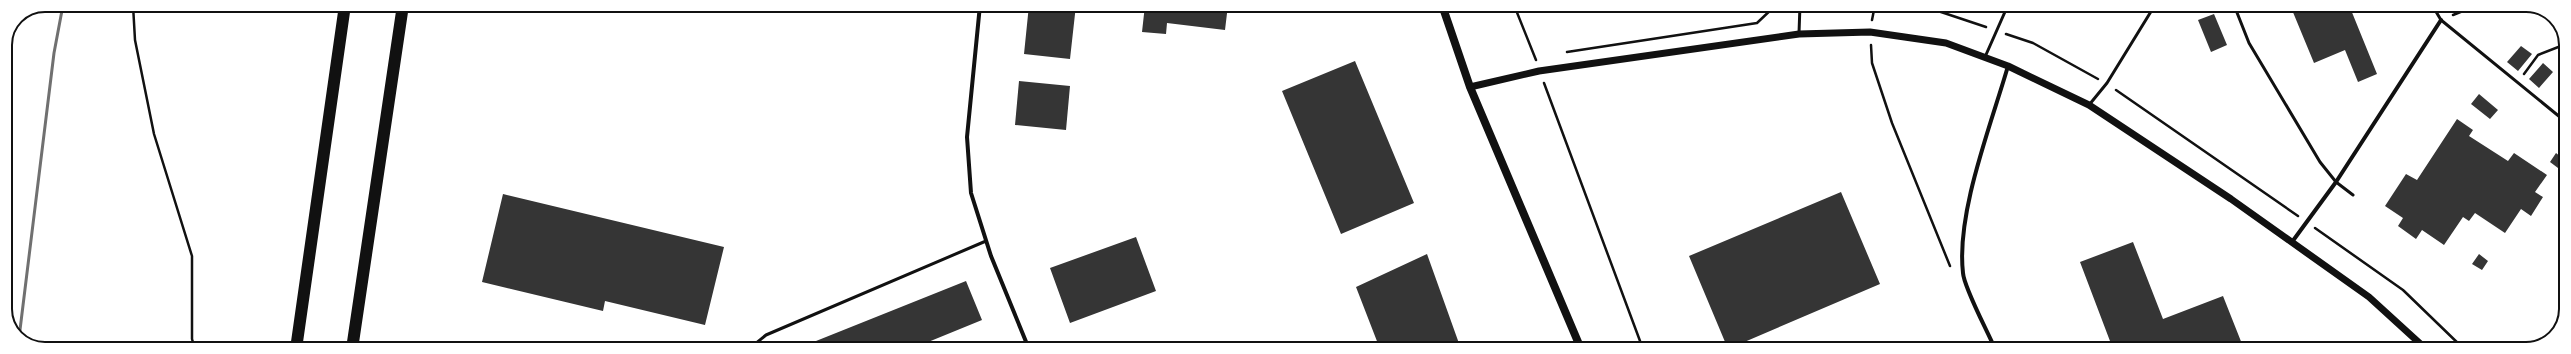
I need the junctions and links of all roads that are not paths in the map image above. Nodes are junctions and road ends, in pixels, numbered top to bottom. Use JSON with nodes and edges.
{"nodes":[{"id":1,"x":344,"y":12,"type":"edge"},
{"id":2,"x":402,"y":12,"type":"edge"},
{"id":3,"x":979,"y":12,"type":"edge"},
{"id":4,"x":1444,"y":12,"type":"edge"},
{"id":5,"x":1800,"y":12,"type":"edge"},
{"id":6,"x":2005,"y":12,"type":"edge"},
{"id":7,"x":2151,"y":12,"type":"edge"},
{"id":8,"x":2237,"y":12,"type":"edge"},
{"id":9,"x":2436,"y":12,"type":"edge"},
{"id":10,"x":2441,"y":20,"type":"junction"},
{"id":11,"x":1799,"y":34,"type":"junction"},
{"id":12,"x":1985,"y":58,"type":"junction"},
{"id":13,"x":2008,"y":66,"type":"junction"},
{"id":14,"x":1470,"y":87,"type":"junction"},
{"id":15,"x":2089,"y":105,"type":"junction"},
{"id":16,"x":2559,"y":116,"type":"edge"},
{"id":17,"x":2336,"y":182,"type":"junction"},
{"id":18,"x":2353,"y":195,"type":"dead end"},
{"id":19,"x":986,"y":241,"type":"junction"},
{"id":20,"x":2292,"y":243,"type":"junction"},
{"id":21,"x":297,"y":342,"type":"edge"},
{"id":22,"x":353,"y":342,"type":"edge"},
{"id":23,"x":758,"y":342,"type":"edge"},
{"id":24,"x":1026,"y":342,"type":"edge"},
{"id":25,"x":1578,"y":342,"type":"edge"},
{"id":26,"x":1992,"y":342,"type":"edge"},
{"id":27,"x":2418,"y":342,"type":"edge"}],
"edges":[{"from":1,"to":21,"type":"highway"},
{"from":2,"to":22,"type":"highway"},
{"from":3,"to":19,"type":"street"},
{"from":4,"to":14,"type":"main road"},
{"from":5,"to":11,"type":"lane"},
{"from":6,"to":12,"type":"lane"},
{"from":7,"to":15,"type":"lane"},
{"from":8,"to":17,"type":"lane"},
{"from":9,"to":10,"type":"lane"},
{"from":10,"to":16,"type":"lane"},
{"from":10,"to":17,"type":"street"},
{"from":11,"to":12,"type":"street"},
{"from":11,"to":14,"type":"street"},
{"from":12,"to":13,"type":"street"},
{"from":13,"to":15,"type":"street"},
{"from":13,"to":26,"type":"street"},
{"from":14,"to":25,"type":"main road"},
{"from":15,"to":20,"type":"street"},
{"from":17,"to":18,"type":"lane"},
{"from":17,"to":20,"type":"street"},
{"from":19,"to":23,"type":"lane"},
{"from":19,"to":24,"type":"street"},
{"from":20,"to":27,"type":"street"}]}
